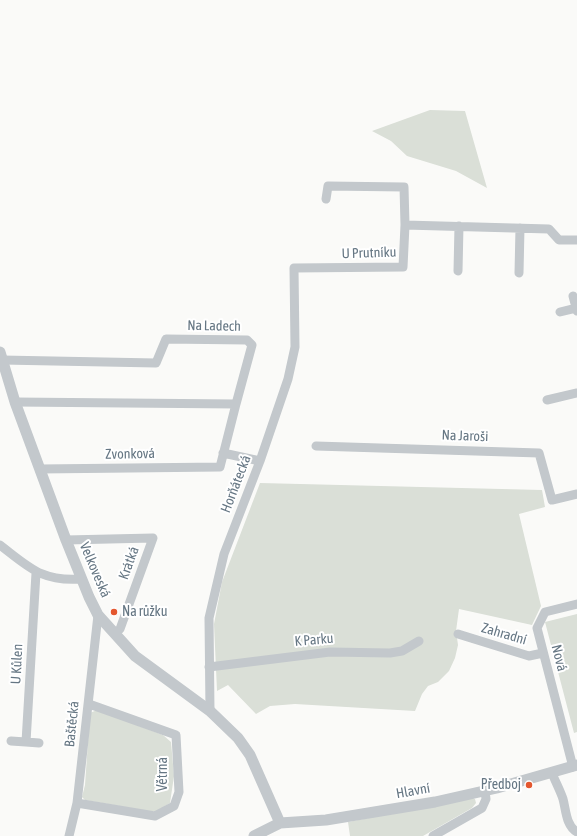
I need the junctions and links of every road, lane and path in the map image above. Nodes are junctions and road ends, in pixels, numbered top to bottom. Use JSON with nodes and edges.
{"nodes":[{"id":1,"x":326,"y":199,"type":"dead end"},
{"id":2,"x":405,"y":225,"type":"junction"},
{"id":3,"x":459,"y":226,"type":"junction"},
{"id":4,"x":520,"y":228,"type":"junction"},
{"id":5,"x":577,"y":240,"type":"edge"},
{"id":6,"x":294,"y":268,"type":"joint"},
{"id":7,"x":458,"y":271,"type":"dead end"},
{"id":8,"x":519,"y":273,"type":"dead end"},
{"id":9,"x":573,"y":296,"type":"dead end"},
{"id":10,"x":577,"y":309,"type":"edge"},
{"id":11,"x":560,"y":312,"type":"dead end"},
{"id":12,"x":1,"y":356,"type":"edge"},
{"id":13,"x":577,"y":393,"type":"edge"},
{"id":14,"x":547,"y":400,"type":"dead end"},
{"id":15,"x":15,"y":402,"type":"junction"},
{"id":16,"x":236,"y":404,"type":"junction"},
{"id":17,"x":316,"y":446,"type":"dead end"},
{"id":18,"x":223,"y":452,"type":"junction"},
{"id":19,"x":260,"y":461,"type":"junction"},
{"id":20,"x":40,"y":469,"type":"junction"},
{"id":21,"x":577,"y":494,"type":"edge"},
{"id":22,"x":66,"y":540,"type":"junction"},
{"id":23,"x":0,"y":545,"type":"edge"},
{"id":24,"x":36,"y":573,"type":"junction"},
{"id":25,"x":82,"y":579,"type":"junction"},
{"id":26,"x":577,"y":604,"type":"edge"},
{"id":27,"x":98,"y":615,"type":"junction"},
{"id":28,"x":115,"y":634,"type":"junction"},
{"id":29,"x":458,"y":634,"type":"dead end"},
{"id":30,"x":419,"y":641,"type":"dead end"},
{"id":31,"x":543,"y":653,"type":"junction"},
{"id":32,"x":209,"y":667,"type":"junction"},
{"id":33,"x":89,"y":704,"type":"junction"},
{"id":34,"x":210,"y":711,"type":"junction"},
{"id":35,"x":11,"y":740,"type":"dead end"},
{"id":36,"x":26,"y":742,"type":"junction"},
{"id":37,"x":40,"y":743,"type":"dead end"},
{"id":38,"x":575,"y":766,"type":"edge"},
{"id":39,"x":552,"y":773,"type":"junction"},
{"id":40,"x":485,"y":791,"type":"junction"},
{"id":41,"x":77,"y":803,"type":"junction"},
{"id":42,"x":280,"y":823,"type":"junction"},
{"id":43,"x":577,"y":832,"type":"edge"},
{"id":44,"x":69,"y":836,"type":"edge"},
{"id":45,"x":254,"y":836,"type":"edge"},
{"id":46,"x":432,"y":836,"type":"edge"}],
"edges":[{"from":1,"to":2,"type":"street","name":"U Prutníku"},
{"from":2,"to":3,"type":"street","name":"U Prutníku"},
{"from":2,"to":6,"type":"street","name":"U Prutníku"},
{"from":3,"to":4,"type":"street","name":"U Prutníku"},
{"from":3,"to":7,"type":"street"},
{"from":4,"to":5,"type":"street","name":"U Prutníku"},
{"from":4,"to":8,"type":"street"},
{"from":6,"to":19,"type":"street","name":"Horňátecká"},
{"from":9,"to":10,"type":"street"},
{"from":10,"to":11,"type":"street"},
{"from":12,"to":15,"type":"street","name":"Velkoveská"},
{"from":12,"to":16,"type":"street","name":"Na Ladech"},
{"from":13,"to":14,"type":"street"},
{"from":15,"to":16,"type":"street"},
{"from":15,"to":20,"type":"street","name":"Velkoveská"},
{"from":16,"to":18,"type":"street"},
{"from":17,"to":21,"type":"street","name":"Na Jaroši"},
{"from":18,"to":19,"type":"street"},
{"from":18,"to":20,"type":"street","name":"Zvonková"},
{"from":19,"to":32,"type":"street","name":"Horňátecká"},
{"from":20,"to":22,"type":"street","name":"Velkoveská"},
{"from":22,"to":25,"type":"street","name":"Velkoveská"},
{"from":22,"to":28,"type":"street","name":"Krátká"},
{"from":23,"to":24,"type":"street"},
{"from":24,"to":25,"type":"street"},
{"from":24,"to":36,"type":"street","name":"U Kůlen"},
{"from":25,"to":27,"type":"street","name":"Velkoveská"},
{"from":26,"to":31,"type":"street","name":"Nová"},
{"from":27,"to":28,"type":"street","name":"Velkoveská"},
{"from":27,"to":33,"type":"street","name":"Baštěcká"},
{"from":28,"to":34,"type":"street","name":"Velkoveská"},
{"from":29,"to":31,"type":"street","name":"Zahradní"},
{"from":30,"to":32,"type":"street","name":"K Parku"},
{"from":31,"to":38,"type":"street","name":"Nová"},
{"from":32,"to":34,"type":"street","name":"Horňátecká"},
{"from":33,"to":41,"type":"street","name":"Baštěcká"},
{"from":33,"to":41,"type":"street","name":"Větrná"},
{"from":34,"to":42,"type":"street","name":"Velkoveská"},
{"from":35,"to":36,"type":"street"},
{"from":36,"to":37,"type":"street"},
{"from":38,"to":39,"type":"street","name":"Hlavní"},
{"from":39,"to":40,"type":"street","name":"Hlavní"},
{"from":39,"to":43,"type":"street"},
{"from":40,"to":42,"type":"street","name":"Hlavní"},
{"from":40,"to":46,"type":"street"},
{"from":41,"to":44,"type":"street","name":"Baštěcká"},
{"from":42,"to":45,"type":"street","name":"Hlavní"}]}
